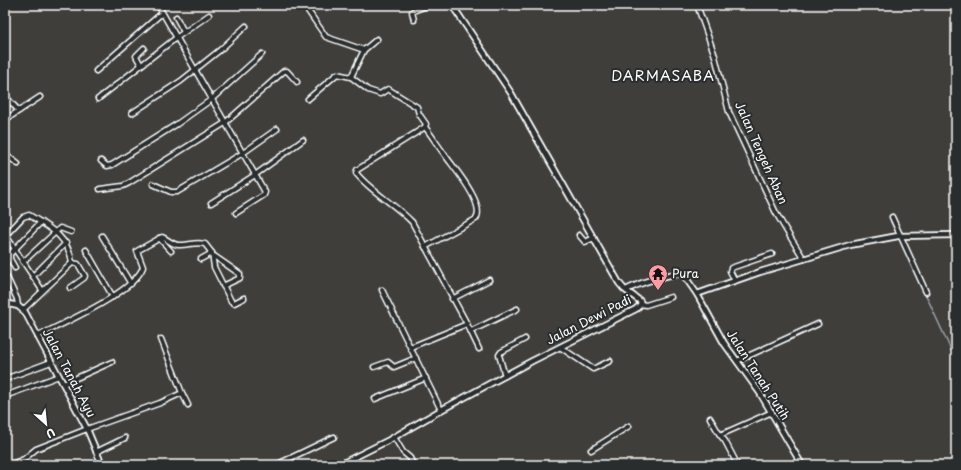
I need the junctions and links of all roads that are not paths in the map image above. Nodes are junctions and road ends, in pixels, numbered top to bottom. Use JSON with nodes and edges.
{"nodes":[{"id":1,"x":158,"y":5,"type":"edge"},
{"id":2,"x":304,"y":5,"type":"edge"},
{"id":3,"x":429,"y":5,"type":"edge"},
{"id":4,"x":452,"y":5,"type":"edge"},
{"id":5,"x":697,"y":5,"type":"edge"},
{"id":6,"x":162,"y":13,"type":"junction"},
{"id":7,"x":209,"y":15,"type":"dead end"},
{"id":8,"x":176,"y":16,"type":"dead end"},
{"id":9,"x":414,"y":20,"type":"dead end"},
{"id":10,"x":246,"y":26,"type":"dead end"},
{"id":11,"x":184,"y":32,"type":"junction"},
{"id":12,"x":176,"y":38,"type":"junction"},
{"id":13,"x":377,"y":40,"type":"dead end"},
{"id":14,"x":144,"y":48,"type":"dead end"},
{"id":15,"x":363,"y":52,"type":"junction"},
{"id":16,"x":262,"y":54,"type":"dead end"},
{"id":17,"x":141,"y":65,"type":"junction"},
{"id":18,"x":194,"y":70,"type":"junction"},
{"id":19,"x":96,"y":71,"type":"dead end"},
{"id":20,"x":351,"y":77,"type":"junction"},
{"id":21,"x":297,"y":82,"type":"dead end"},
{"id":22,"x":5,"y":96,"type":"edge"},
{"id":23,"x":40,"y":97,"type":"dead end"},
{"id":24,"x":98,"y":99,"type":"dead end"},
{"id":25,"x":212,"y":99,"type":"junction"},
{"id":26,"x":308,"y":99,"type":"dead end"},
{"id":27,"x":19,"y":111,"type":"junction"},
{"id":28,"x":132,"y":113,"type":"dead end"},
{"id":29,"x":225,"y":123,"type":"junction"},
{"id":30,"x":426,"y":127,"type":"junction"},
{"id":31,"x":5,"y":128,"type":"edge"},
{"id":32,"x":277,"y":128,"type":"dead end"},
{"id":33,"x":303,"y":140,"type":"dead end"},
{"id":34,"x":242,"y":153,"type":"junction"},
{"id":35,"x":5,"y":154,"type":"edge"},
{"id":36,"x":100,"y":161,"type":"dead end"},
{"id":37,"x":18,"y":164,"type":"dead end"},
{"id":38,"x":255,"y":175,"type":"junction"},
{"id":39,"x":153,"y":184,"type":"dead end"},
{"id":40,"x":100,"y":189,"type":"dead end"},
{"id":41,"x":211,"y":203,"type":"dead end"},
{"id":42,"x":236,"y":213,"type":"dead end"},
{"id":43,"x":892,"y":217,"type":"dead end"},
{"id":44,"x":41,"y":222,"type":"junction"},
{"id":45,"x":55,"y":231,"type":"junction"},
{"id":46,"x":71,"y":232,"type":"dead end"},
{"id":47,"x":579,"y":234,"type":"dead end"},
{"id":48,"x":5,"y":235,"type":"edge"},
{"id":49,"x":956,"y":235,"type":"edge"},
{"id":50,"x":102,"y":236,"type":"dead end"},
{"id":51,"x":898,"y":236,"type":"junction"},
{"id":52,"x":159,"y":238,"type":"junction"},
{"id":53,"x":594,"y":238,"type":"junction"},
{"id":54,"x":66,"y":243,"type":"junction"},
{"id":55,"x":425,"y":247,"type":"junction"},
{"id":56,"x":14,"y":249,"type":"junction"},
{"id":57,"x":86,"y":250,"type":"dead end"},
{"id":58,"x":171,"y":251,"type":"dead end"},
{"id":59,"x":213,"y":254,"type":"junction"},
{"id":60,"x":772,"y":254,"type":"dead end"},
{"id":61,"x":201,"y":259,"type":"dead end"},
{"id":62,"x":804,"y":259,"type":"junction"},
{"id":63,"x":23,"y":262,"type":"junction"},
{"id":64,"x":72,"y":263,"type":"junction"},
{"id":65,"x":15,"y":268,"type":"dead end"},
{"id":66,"x":5,"y":273,"type":"edge"},
{"id":67,"x":33,"y":276,"type":"junction"},
{"id":68,"x":489,"y":280,"type":"dead end"},
{"id":69,"x":735,"y":281,"type":"junction"},
{"id":70,"x":131,"y":284,"type":"junction"},
{"id":71,"x":223,"y":286,"type":"junction"},
{"id":72,"x":70,"y":288,"type":"dead end"},
{"id":73,"x":42,"y":290,"type":"junction"},
{"id":74,"x":382,"y":290,"type":"dead end"},
{"id":75,"x":626,"y":290,"type":"junction"},
{"id":76,"x":926,"y":292,"type":"dead end"},
{"id":77,"x":697,"y":294,"type":"junction"},
{"id":78,"x":113,"y":297,"type":"junction"},
{"id":79,"x":671,"y":297,"type":"dead end"},
{"id":80,"x":244,"y":298,"type":"dead end"},
{"id":81,"x":452,"y":299,"type":"junction"},
{"id":82,"x":5,"y":303,"type":"edge"},
{"id":83,"x":641,"y":304,"type":"junction"},
{"id":84,"x":18,"y":306,"type":"junction"},
{"id":85,"x":517,"y":309,"type":"dead end"},
{"id":86,"x":23,"y":310,"type":"junction"},
{"id":87,"x":467,"y":324,"type":"junction"},
{"id":88,"x":818,"y":324,"type":"dead end"},
{"id":89,"x":471,"y":331,"type":"junction"},
{"id":90,"x":38,"y":336,"type":"junction"},
{"id":91,"x":161,"y":339,"type":"dead end"},
{"id":92,"x":525,"y":339,"type":"dead end"},
{"id":93,"x":561,"y":346,"type":"junction"},
{"id":94,"x":411,"y":347,"type":"junction"},
{"id":95,"x":479,"y":349,"type":"dead end"},
{"id":96,"x":416,"y":358,"type":"junction"},
{"id":97,"x":610,"y":361,"type":"dead end"},
{"id":98,"x":737,"y":361,"type":"junction"},
{"id":99,"x":51,"y":362,"type":"junction"},
{"id":100,"x":112,"y":362,"type":"dead end"},
{"id":101,"x":374,"y":367,"type":"dead end"},
{"id":102,"x":59,"y":376,"type":"junction"},
{"id":103,"x":505,"y":376,"type":"junction"},
{"id":104,"x":426,"y":378,"type":"junction"},
{"id":105,"x":5,"y":379,"type":"edge"},
{"id":106,"x":63,"y":384,"type":"junction"},
{"id":107,"x":182,"y":393,"type":"junction"},
{"id":108,"x":5,"y":396,"type":"edge"},
{"id":109,"x":375,"y":399,"type":"dead end"},
{"id":110,"x":188,"y":405,"type":"dead end"},
{"id":111,"x":441,"y":410,"type":"junction"},
{"id":112,"x":772,"y":412,"type":"junction"},
{"id":113,"x":710,"y":418,"type":"dead end"},
{"id":114,"x":629,"y":426,"type":"dead end"},
{"id":115,"x":87,"y":429,"type":"junction"},
{"id":116,"x":720,"y":435,"type":"junction"},
{"id":117,"x":334,"y":437,"type":"dead end"},
{"id":118,"x":125,"y":438,"type":"dead end"},
{"id":119,"x":392,"y":438,"type":"junction"},
{"id":120,"x":591,"y":450,"type":"dead end"},
{"id":121,"x":96,"y":452,"type":"junction"},
{"id":122,"x":736,"y":462,"type":"dead end"},
{"id":123,"x":100,"y":464,"type":"edge"},
{"id":124,"x":9,"y":465,"type":"edge"},
{"id":125,"x":276,"y":465,"type":"edge"},
{"id":126,"x":339,"y":465,"type":"edge"},
{"id":127,"x":413,"y":465,"type":"edge"},
{"id":128,"x":802,"y":465,"type":"edge"}],
"edges":[{"from":1,"to":6,"type":"street"},
{"from":2,"to":15,"type":"street"},
{"from":3,"to":9,"type":"street"},
{"from":4,"to":53,"type":"street","name":"Jalan Dewi Padi"},
{"from":5,"to":62,"type":"street","name":"Jalan Tengeh Aban"},
{"from":6,"to":12,"type":"street"},
{"from":6,"to":19,"type":"street"},
{"from":7,"to":11,"type":"street"},
{"from":8,"to":11,"type":"street"},
{"from":10,"to":18,"type":"street"},
{"from":11,"to":12,"type":"street"},
{"from":12,"to":17,"type":"street"},
{"from":12,"to":18,"type":"street"},
{"from":13,"to":15,"type":"street"},
{"from":14,"to":17,"type":"street"},
{"from":15,"to":20,"type":"street"},
{"from":16,"to":25,"type":"street"},
{"from":17,"to":24,"type":"street"},
{"from":18,"to":25,"type":"street"},
{"from":18,"to":28,"type":"street"},
{"from":20,"to":26,"type":"street"},
{"from":20,"to":30,"type":"street"},
{"from":21,"to":29,"type":"street"},
{"from":22,"to":27,"type":"street"},
{"from":23,"to":27,"type":"street"},
{"from":25,"to":29,"type":"street"},
{"from":25,"to":36,"type":"street"},
{"from":27,"to":31,"type":"street"},
{"from":29,"to":34,"type":"street"},
{"from":29,"to":40,"type":"street"},
{"from":30,"to":55,"type":"street"},
{"from":30,"to":55,"type":"street"},
{"from":32,"to":34,"type":"street"},
{"from":33,"to":38,"type":"street"},
{"from":34,"to":38,"type":"street"},
{"from":34,"to":39,"type":"street"},
{"from":35,"to":37,"type":"street"},
{"from":38,"to":41,"type":"street"},
{"from":38,"to":42,"type":"street"},
{"from":43,"to":51,"type":"street"},
{"from":44,"to":45,"type":"street"},
{"from":44,"to":48,"type":"street"},
{"from":44,"to":56,"type":"street"},
{"from":45,"to":46,"type":"street"},
{"from":45,"to":54,"type":"street"},
{"from":45,"to":63,"type":"street"},
{"from":47,"to":53,"type":"street"},
{"from":48,"to":56,"type":"street"},
{"from":49,"to":51,"type":"street"},
{"from":50,"to":70,"type":"street"},
{"from":51,"to":62,"type":"street"},
{"from":51,"to":76,"type":"street"},
{"from":52,"to":58,"type":"street"},
{"from":52,"to":59,"type":"street"},
{"from":52,"to":70,"type":"street"},
{"from":53,"to":75,"type":"street","name":"Jalan Dewi Padi"},
{"from":54,"to":64,"type":"street"},
{"from":54,"to":67,"type":"street"},
{"from":55,"to":81,"type":"street"},
{"from":56,"to":63,"type":"street"},
{"from":56,"to":65,"type":"street"},
{"from":57,"to":78,"type":"street"},
{"from":59,"to":61,"type":"street"},
{"from":59,"to":71,"type":"street"},
{"from":59,"to":71,"type":"street"},
{"from":60,"to":69,"type":"street"},
{"from":62,"to":69,"type":"street"},
{"from":63,"to":67,"type":"street"},
{"from":64,"to":72,"type":"street"},
{"from":64,"to":73,"type":"street"},
{"from":66,"to":84,"type":"street"},
{"from":67,"to":73,"type":"street"},
{"from":68,"to":81,"type":"street"},
{"from":69,"to":77,"type":"street"},
{"from":70,"to":78,"type":"street"},
{"from":71,"to":80,"type":"street"},
{"from":73,"to":86,"type":"street"},
{"from":74,"to":94,"type":"street"},
{"from":75,"to":77,"type":"street","name":"Jalan Tanah Putih"},
{"from":75,"to":83,"type":"street","name":"Jalan Dewi Padi"},
{"from":77,"to":98,"type":"street","name":"Jalan Tanah Putih"},
{"from":78,"to":90,"type":"street"},
{"from":79,"to":83,"type":"street"},
{"from":81,"to":87,"type":"street"},
{"from":82,"to":84,"type":"street","name":"Jalan Tanah Ayu"},
{"from":83,"to":93,"type":"street","name":"Jalan Dewi Padi"},
{"from":84,"to":86,"type":"street","name":"Jalan Tanah Ayu"},
{"from":85,"to":89,"type":"street"},
{"from":86,"to":90,"type":"street","name":"Jalan Tanah Ayu"},
{"from":87,"to":89,"type":"street"},
{"from":87,"to":94,"type":"street"},
{"from":88,"to":98,"type":"street"},
{"from":89,"to":95,"type":"street"},
{"from":90,"to":99,"type":"street","name":"Jalan Tanah Ayu"},
{"from":91,"to":107,"type":"street"},
{"from":92,"to":103,"type":"street"},
{"from":93,"to":97,"type":"street"},
{"from":93,"to":103,"type":"street","name":"Jalan Dewi Padi"},
{"from":94,"to":96,"type":"street"},
{"from":96,"to":101,"type":"street"},
{"from":96,"to":104,"type":"street"},
{"from":98,"to":112,"type":"street","name":"Jalan Tanah Putih"},
{"from":99,"to":102,"type":"street","name":"Jalan Tanah Ayu"},
{"from":99,"to":105,"type":"street"},
{"from":100,"to":106,"type":"street"},
{"from":102,"to":106,"type":"street","name":"Jalan Tanah Ayu"},
{"from":102,"to":108,"type":"street"},
{"from":103,"to":111,"type":"street","name":"Jalan Dewi Padi"},
{"from":104,"to":109,"type":"street"},
{"from":104,"to":111,"type":"street"},
{"from":106,"to":115,"type":"street","name":"Jalan Tanah Ayu"},
{"from":107,"to":110,"type":"street"},
{"from":107,"to":115,"type":"street"},
{"from":111,"to":119,"type":"street","name":"Jalan Dewi Padi"},
{"from":112,"to":116,"type":"street"},
{"from":112,"to":128,"type":"street","name":"Jalan Tanah Putih"},
{"from":113,"to":116,"type":"street"},
{"from":114,"to":120,"type":"street"},
{"from":115,"to":121,"type":"street","name":"Jalan Tanah Ayu"},
{"from":115,"to":124,"type":"street"},
{"from":116,"to":122,"type":"street"},
{"from":117,"to":125,"type":"street"},
{"from":118,"to":121,"type":"street"},
{"from":119,"to":126,"type":"street","name":"Jalan Dewi Padi"},
{"from":119,"to":127,"type":"street"},
{"from":121,"to":123,"type":"street","name":"Jalan Tanah Ayu"}]}
